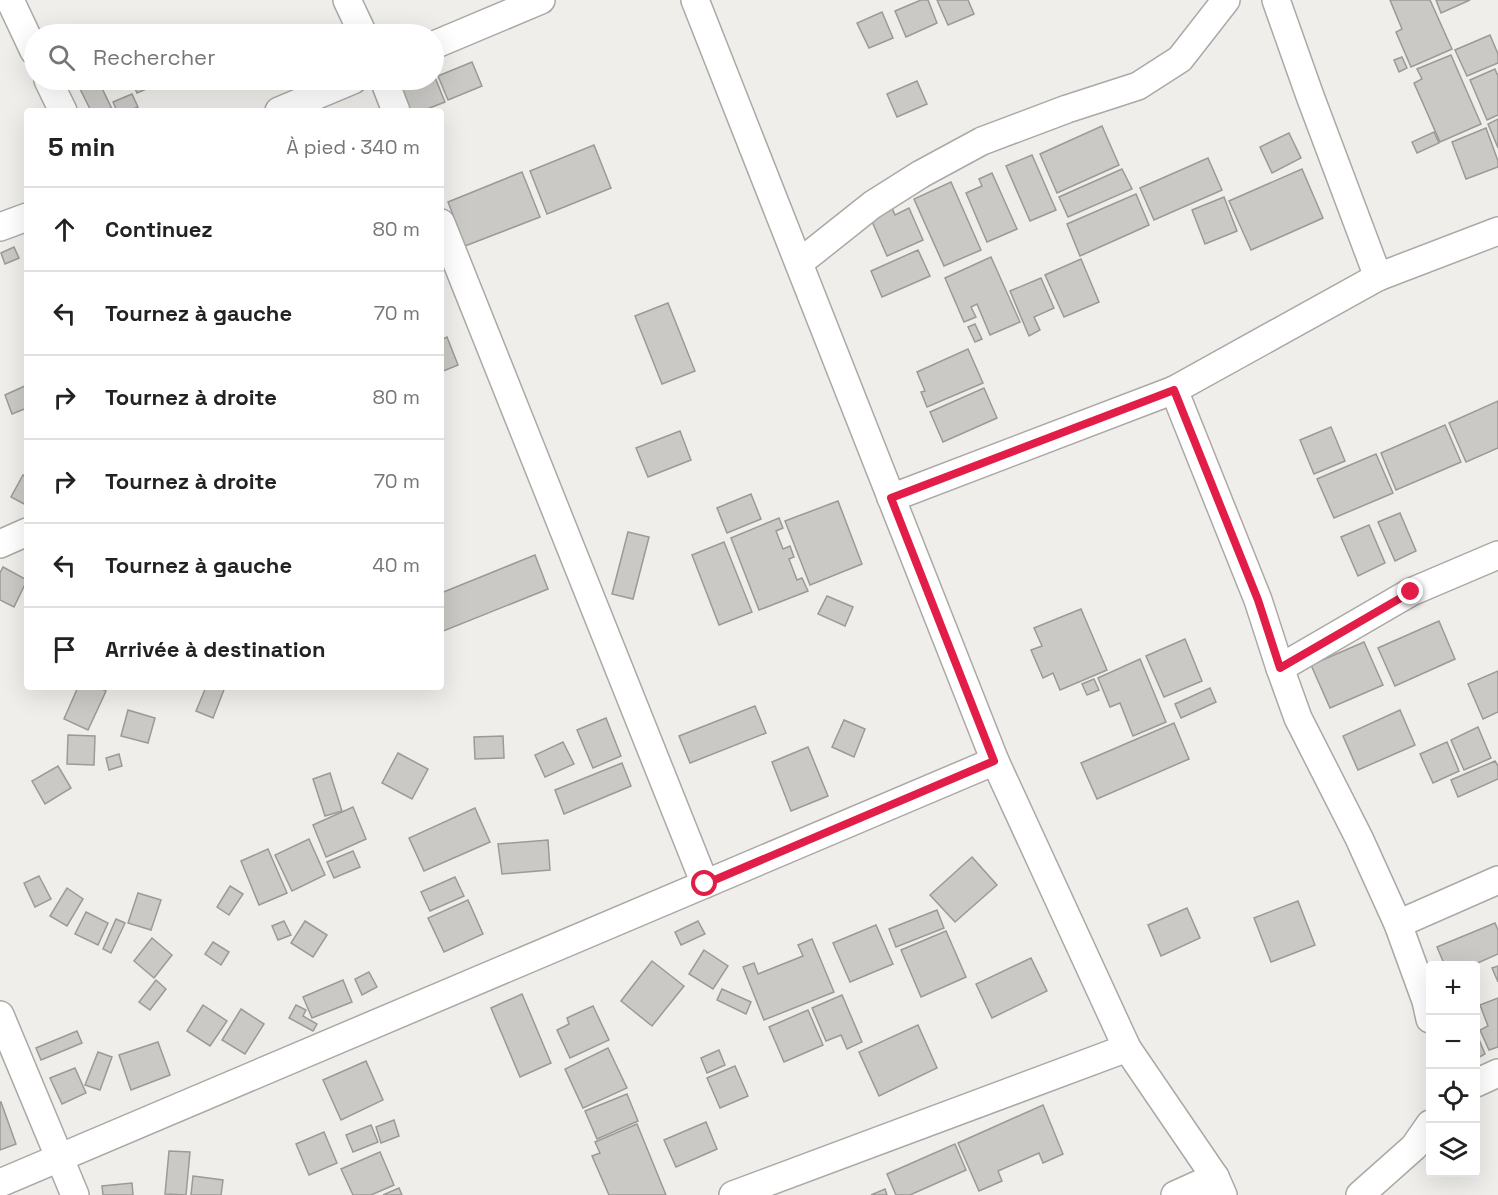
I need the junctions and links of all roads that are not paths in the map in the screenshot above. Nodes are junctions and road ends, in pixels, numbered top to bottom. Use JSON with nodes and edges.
{"nodes":[{"id":1,"x":10,"y":0,"type":"edge"},
{"id":2,"x":347,"y":0,"type":"edge"},
{"id":3,"x":542,"y":0,"type":"edge"},
{"id":4,"x":695,"y":0,"type":"edge"},
{"id":5,"x":1226,"y":0,"type":"edge"},
{"id":6,"x":1276,"y":0,"type":"edge"},
{"id":7,"x":358,"y":24,"type":"edge"},
{"id":8,"x":24,"y":30,"type":"edge"},
{"id":9,"x":444,"y":41,"type":"edge"},
{"id":10,"x":53,"y":90,"type":"edge"},
{"id":11,"x":329,"y":90,"type":"edge"},
{"id":12,"x":388,"y":90,"type":"edge"},
{"id":13,"x":62,"y":108,"type":"edge"},
{"id":14,"x":286,"y":108,"type":"edge"},
{"id":15,"x":395,"y":108,"type":"edge"},
{"id":16,"x":24,"y":218,"type":"edge"},
{"id":17,"x":0,"y":227,"type":"edge"},
{"id":18,"x":444,"y":231,"type":"edge"},
{"id":19,"x":1498,"y":231,"type":"edge"},
{"id":20,"x":799,"y":263,"type":"junction"},
{"id":21,"x":1378,"y":277,"type":"junction"},
{"id":22,"x":1174,"y":390,"type":"junction"},
{"id":23,"x":891,"y":498,"type":"junction"},
{"id":24,"x":24,"y":533,"type":"edge"},
{"id":25,"x":0,"y":544,"type":"edge"},
{"id":26,"x":1498,"y":555,"type":"edge"},
{"id":27,"x":1280,"y":668,"type":"junction"},
{"id":28,"x":994,"y":761,"type":"junction"},
{"id":29,"x":1498,"y":880,"type":"edge"},
{"id":30,"x":705,"y":884,"type":"junction"},
{"id":31,"x":1398,"y":924,"type":"junction"},
{"id":32,"x":0,"y":1015,"type":"edge"},
{"id":33,"x":1430,"y":1015,"type":"edge"},
{"id":34,"x":1127,"y":1048,"type":"junction"},
{"id":35,"x":1498,"y":1073,"type":"edge"},
{"id":36,"x":1480,"y":1081,"type":"edge"},
{"id":37,"x":1426,"y":1131,"type":"edge"},
{"id":38,"x":59,"y":1158,"type":"junction"},
{"id":39,"x":0,"y":1183,"type":"edge"},
{"id":40,"x":1219,"y":1186,"type":"edge"},
{"id":41,"x":75,"y":1195,"type":"edge"},
{"id":42,"x":733,"y":1195,"type":"edge"},
{"id":43,"x":1174,"y":1195,"type":"edge"},
{"id":44,"x":1360,"y":1195,"type":"edge"}],
"edges":[{"from":1,"to":8,"type":"street"},
{"from":2,"to":7,"type":"street"},
{"from":3,"to":9,"type":"street"},
{"from":4,"to":20,"type":"street"},
{"from":5,"to":20,"type":"street"},
{"from":6,"to":21,"type":"street"},
{"from":10,"to":13,"type":"street"},
{"from":11,"to":14,"type":"street"},
{"from":12,"to":15,"type":"street"},
{"from":16,"to":17,"type":"street"},
{"from":18,"to":30,"type":"street"},
{"from":19,"to":21,"type":"street"},
{"from":20,"to":23,"type":"street"},
{"from":21,"to":22,"type":"street"},
{"from":22,"to":23,"type":"street"},
{"from":22,"to":27,"type":"street"},
{"from":23,"to":28,"type":"street"},
{"from":24,"to":25,"type":"street"},
{"from":26,"to":27,"type":"street"},
{"from":27,"to":31,"type":"street"},
{"from":28,"to":30,"type":"street"},
{"from":28,"to":34,"type":"street"},
{"from":29,"to":31,"type":"street"},
{"from":30,"to":38,"type":"street"},
{"from":31,"to":33,"type":"street"},
{"from":32,"to":38,"type":"street"},
{"from":34,"to":40,"type":"street"},
{"from":34,"to":42,"type":"street"},
{"from":35,"to":36,"type":"street"},
{"from":37,"to":44,"type":"street"},
{"from":38,"to":39,"type":"street"},
{"from":38,"to":41,"type":"street"},
{"from":40,"to":43,"type":"street"}]}
